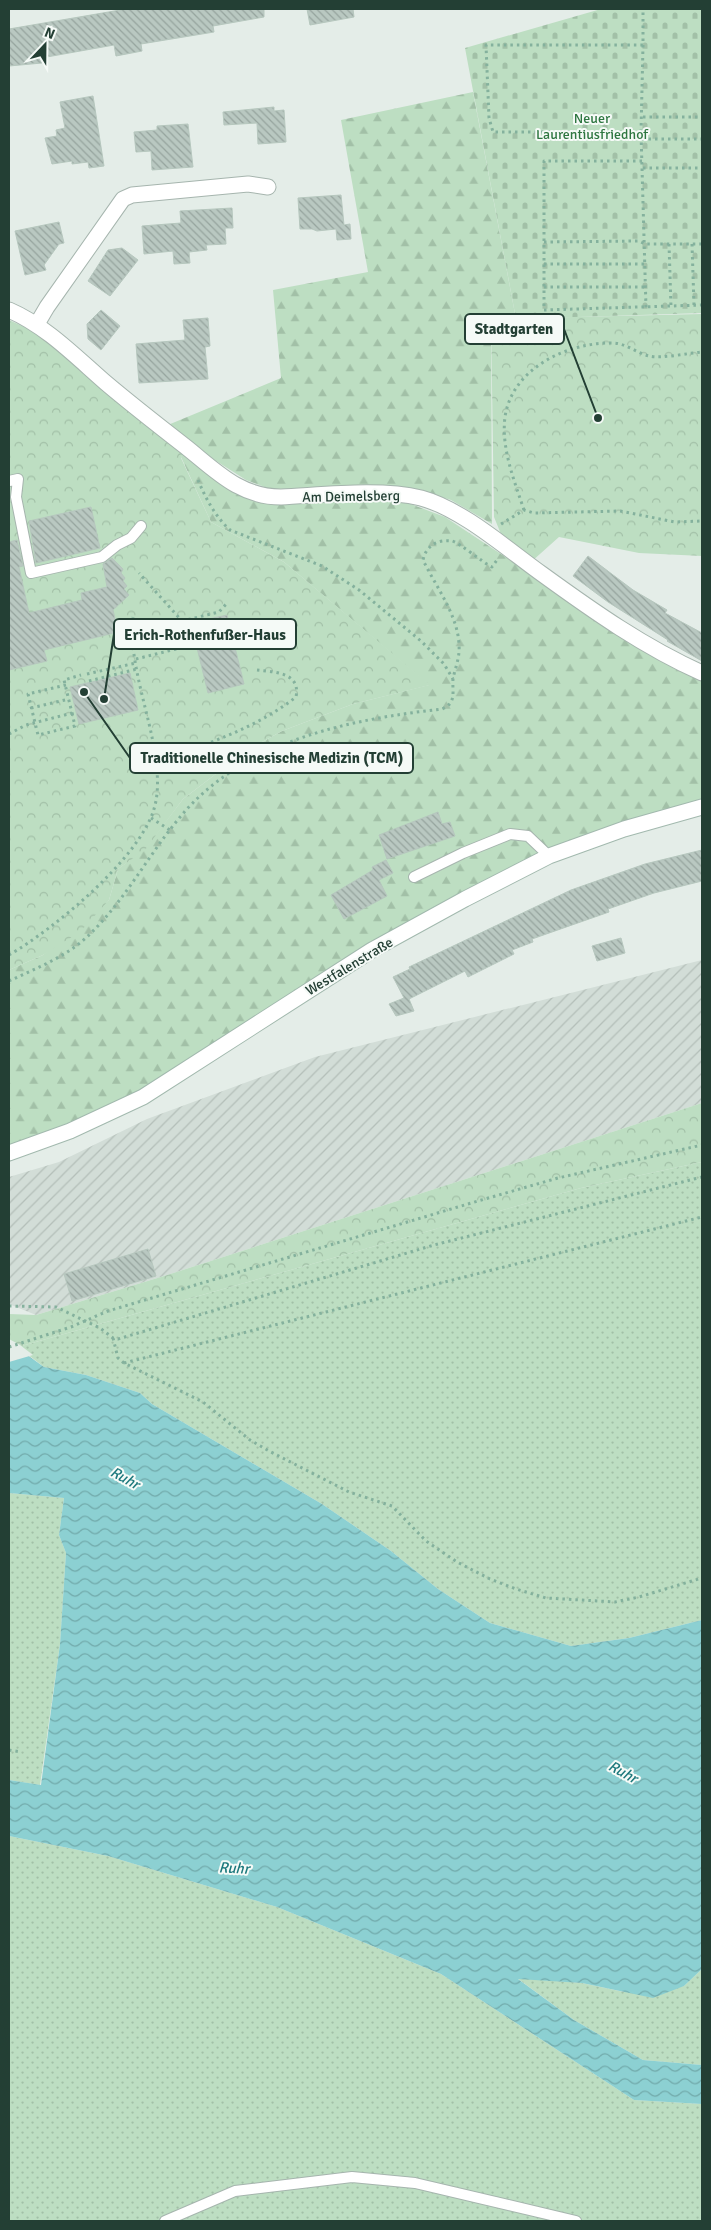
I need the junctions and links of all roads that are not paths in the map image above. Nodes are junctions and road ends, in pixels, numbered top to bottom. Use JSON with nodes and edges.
{"nodes":[{"id":1,"x":268,"y":187,"type":"dead end"},
{"id":2,"x":9,"y":310,"type":"edge"},
{"id":3,"x":37,"y":324,"type":"junction"},
{"id":4,"x":9,"y":481,"type":"edge"},
{"id":5,"x":142,"y":526,"type":"dead end"},
{"id":6,"x":702,"y":673,"type":"edge"},
{"id":7,"x":702,"y":807,"type":"edge"},
{"id":8,"x":549,"y":856,"type":"junction"},
{"id":9,"x":414,"y":877,"type":"dead end"},
{"id":10,"x":9,"y":1154,"type":"edge"},
{"id":11,"x":165,"y":2221,"type":"edge"},
{"id":12,"x":576,"y":2221,"type":"edge"}],
"edges":[{"from":1,"to":3,"type":"street"},
{"from":2,"to":3,"type":"street","name":"Am Deimelsberg"},
{"from":3,"to":6,"type":"street","name":"Am Deimelsberg"},
{"from":4,"to":5,"type":"lane"},
{"from":7,"to":8,"type":"street","name":"Westfalenstraße"},
{"from":8,"to":9,"type":"lane"},
{"from":8,"to":10,"type":"street","name":"Westfalenstraße"},
{"from":11,"to":12,"type":"lane"}]}
